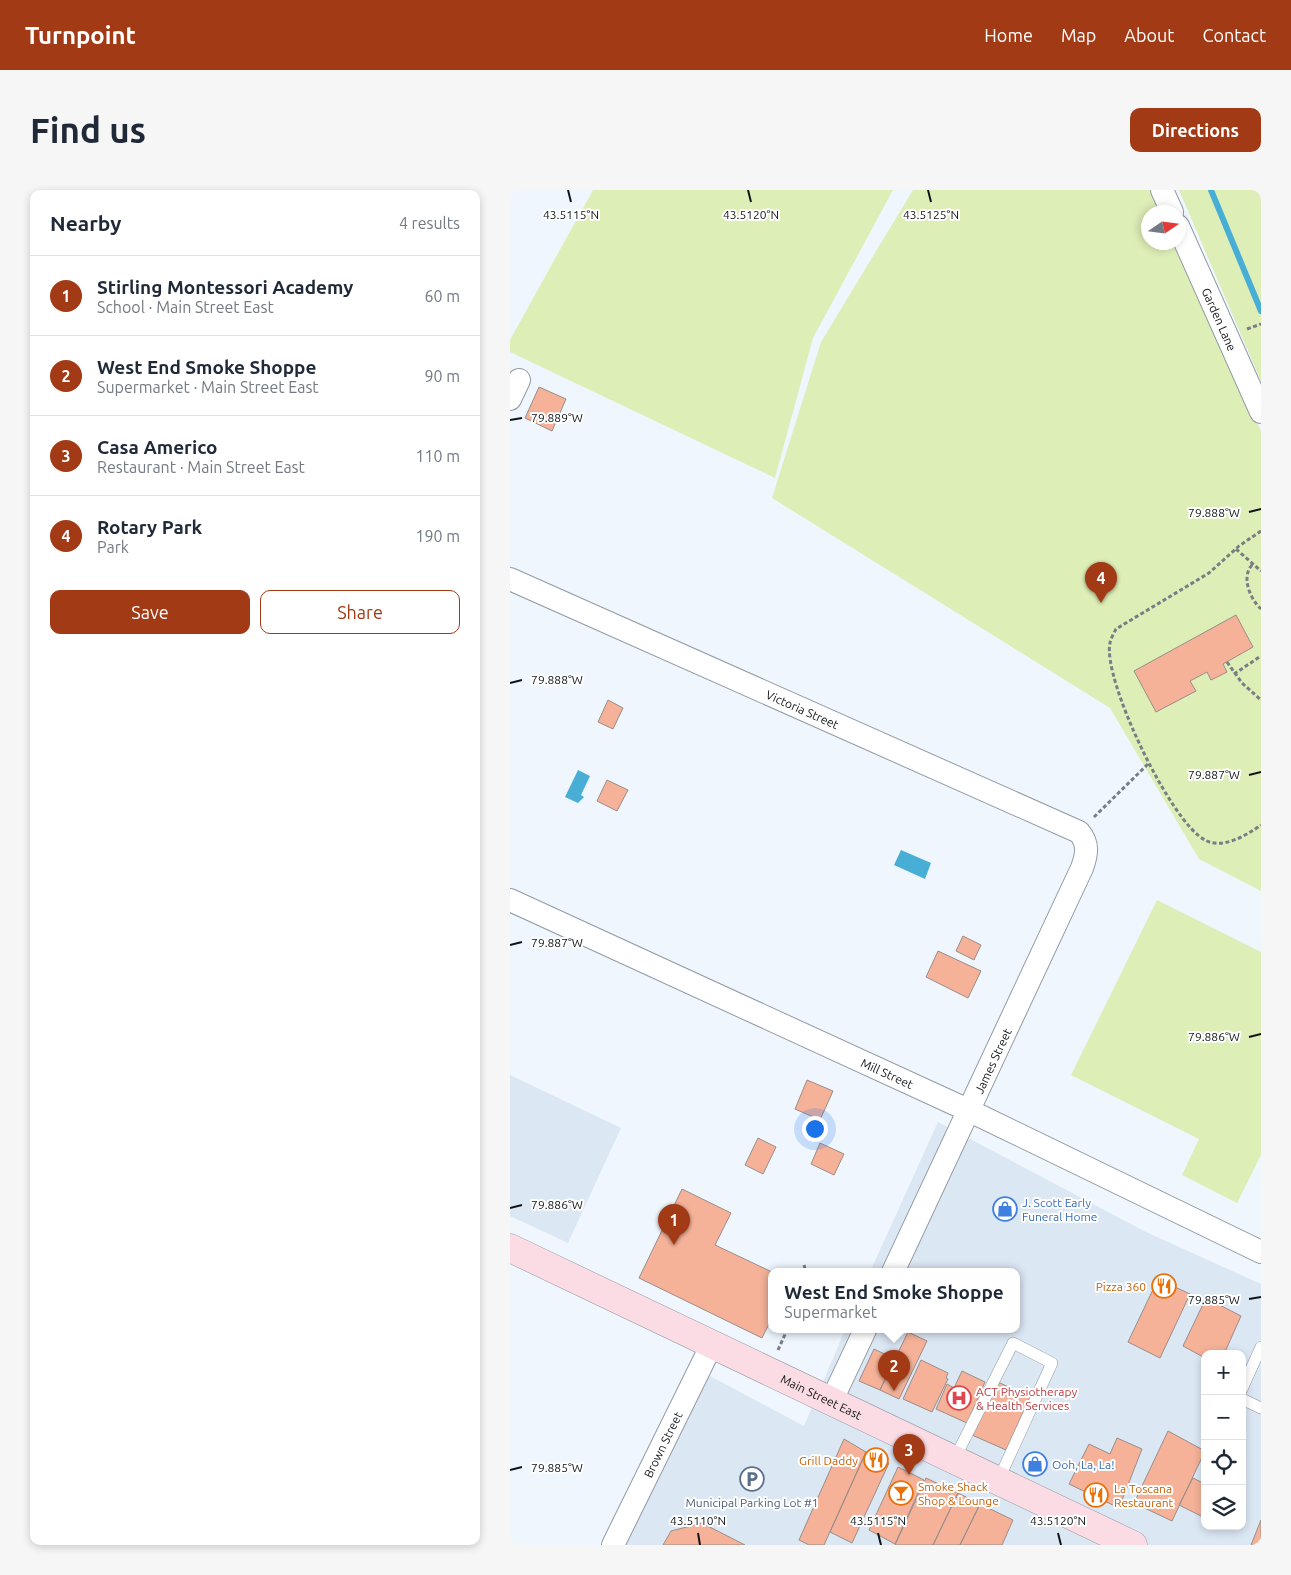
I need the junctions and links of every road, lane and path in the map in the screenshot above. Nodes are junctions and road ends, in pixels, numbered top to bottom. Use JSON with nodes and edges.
{"nodes":[{"id":1,"x":1162,"y":190,"type":"edge"},
{"id":2,"x":1169,"y":205,"type":"edge"},
{"id":3,"x":1186,"y":244,"type":"edge"},
{"id":4,"x":1261,"y":324,"type":"edge"},
{"id":5,"x":1246,"y":330,"type":"dead end"},
{"id":6,"x":1261,"y":412,"type":"edge"},
{"id":7,"x":1261,"y":531,"type":"edge"},
{"id":8,"x":1236,"y":549,"type":"junction"},
{"id":9,"x":1252,"y":565,"type":"junction"},
{"id":10,"x":1261,"y":571,"type":"edge"},
{"id":11,"x":510,"y":579,"type":"edge"},
{"id":12,"x":1261,"y":609,"type":"edge"},
{"id":13,"x":1261,"y":656,"type":"edge"},
{"id":14,"x":1227,"y":662,"type":"dead end"},
{"id":15,"x":1234,"y":674,"type":"junction"},
{"id":16,"x":1261,"y":700,"type":"edge"},
{"id":17,"x":1148,"y":764,"type":"junction"},
{"id":18,"x":1092,"y":820,"type":"dead end"},
{"id":19,"x":1261,"y":825,"type":"edge"},
{"id":20,"x":1086,"y":848,"type":"joint"},
{"id":21,"x":510,"y":900,"type":"edge"},
{"id":22,"x":970,"y":1111,"type":"junction"},
{"id":23,"x":510,"y":1248,"type":"edge"},
{"id":24,"x":1261,"y":1252,"type":"edge"},
{"id":25,"x":804,"y":1265,"type":"dead end"},
{"id":26,"x":805,"y":1268,"type":"edge"},
{"id":27,"x":895,"y":1268,"type":"edge"},
{"id":28,"x":786,"y":1333,"type":"edge"},
{"id":29,"x":864,"y":1333,"type":"edge"},
{"id":30,"x":712,"y":1344,"type":"junction"},
{"id":31,"x":1261,"y":1347,"type":"edge"},
{"id":32,"x":775,"y":1356,"type":"dead end"},
{"id":33,"x":1246,"y":1380,"type":"edge"},
{"id":34,"x":1246,"y":1400,"type":"edge"},
{"id":35,"x":831,"y":1402,"type":"junction"},
{"id":36,"x":1261,"y":1408,"type":"edge"},
{"id":37,"x":954,"y":1460,"type":"junction"},
{"id":38,"x":998,"y":1481,"type":"junction"},
{"id":39,"x":613,"y":1545,"type":"edge"},
{"id":40,"x":1133,"y":1545,"type":"edge"}],
"edges":[{"from":1,"to":2,"type":"street"},
{"from":3,"to":6,"type":"street","name":"Garden Lane"},
{"from":4,"to":5,"type":"path"},
{"from":7,"to":8,"type":"path"},
{"from":8,"to":9,"type":"path"},
{"from":8,"to":17,"type":"path"},
{"from":9,"to":10,"type":"path"},
{"from":9,"to":12,"type":"path"},
{"from":11,"to":20,"type":"street","name":"Victoria Street"},
{"from":13,"to":15,"type":"path"},
{"from":14,"to":15,"type":"path"},
{"from":15,"to":16,"type":"path"},
{"from":17,"to":18,"type":"path"},
{"from":17,"to":19,"type":"path"},
{"from":20,"to":22,"type":"street","name":"James Street"},
{"from":21,"to":22,"type":"street","name":"Mill Street"},
{"from":22,"to":24,"type":"street","name":"Mill Street"},
{"from":22,"to":27,"type":"street","name":"James Street"},
{"from":23,"to":30,"type":"main road","name":"Main Street East"},
{"from":25,"to":26,"type":"path"},
{"from":28,"to":32,"type":"path"},
{"from":29,"to":35,"type":"street"},
{"from":30,"to":35,"type":"main road","name":"Main Street East"},
{"from":30,"to":39,"type":"street","name":"Brown Street"},
{"from":31,"to":33,"type":"lane"},
{"from":34,"to":36,"type":"lane"},
{"from":35,"to":37,"type":"main road","name":"Main Street East"},
{"from":37,"to":38,"type":"main road","name":"Main Street East"},
{"from":37,"to":38,"type":"lane"},
{"from":38,"to":40,"type":"main road","name":"Main Street East"}]}
